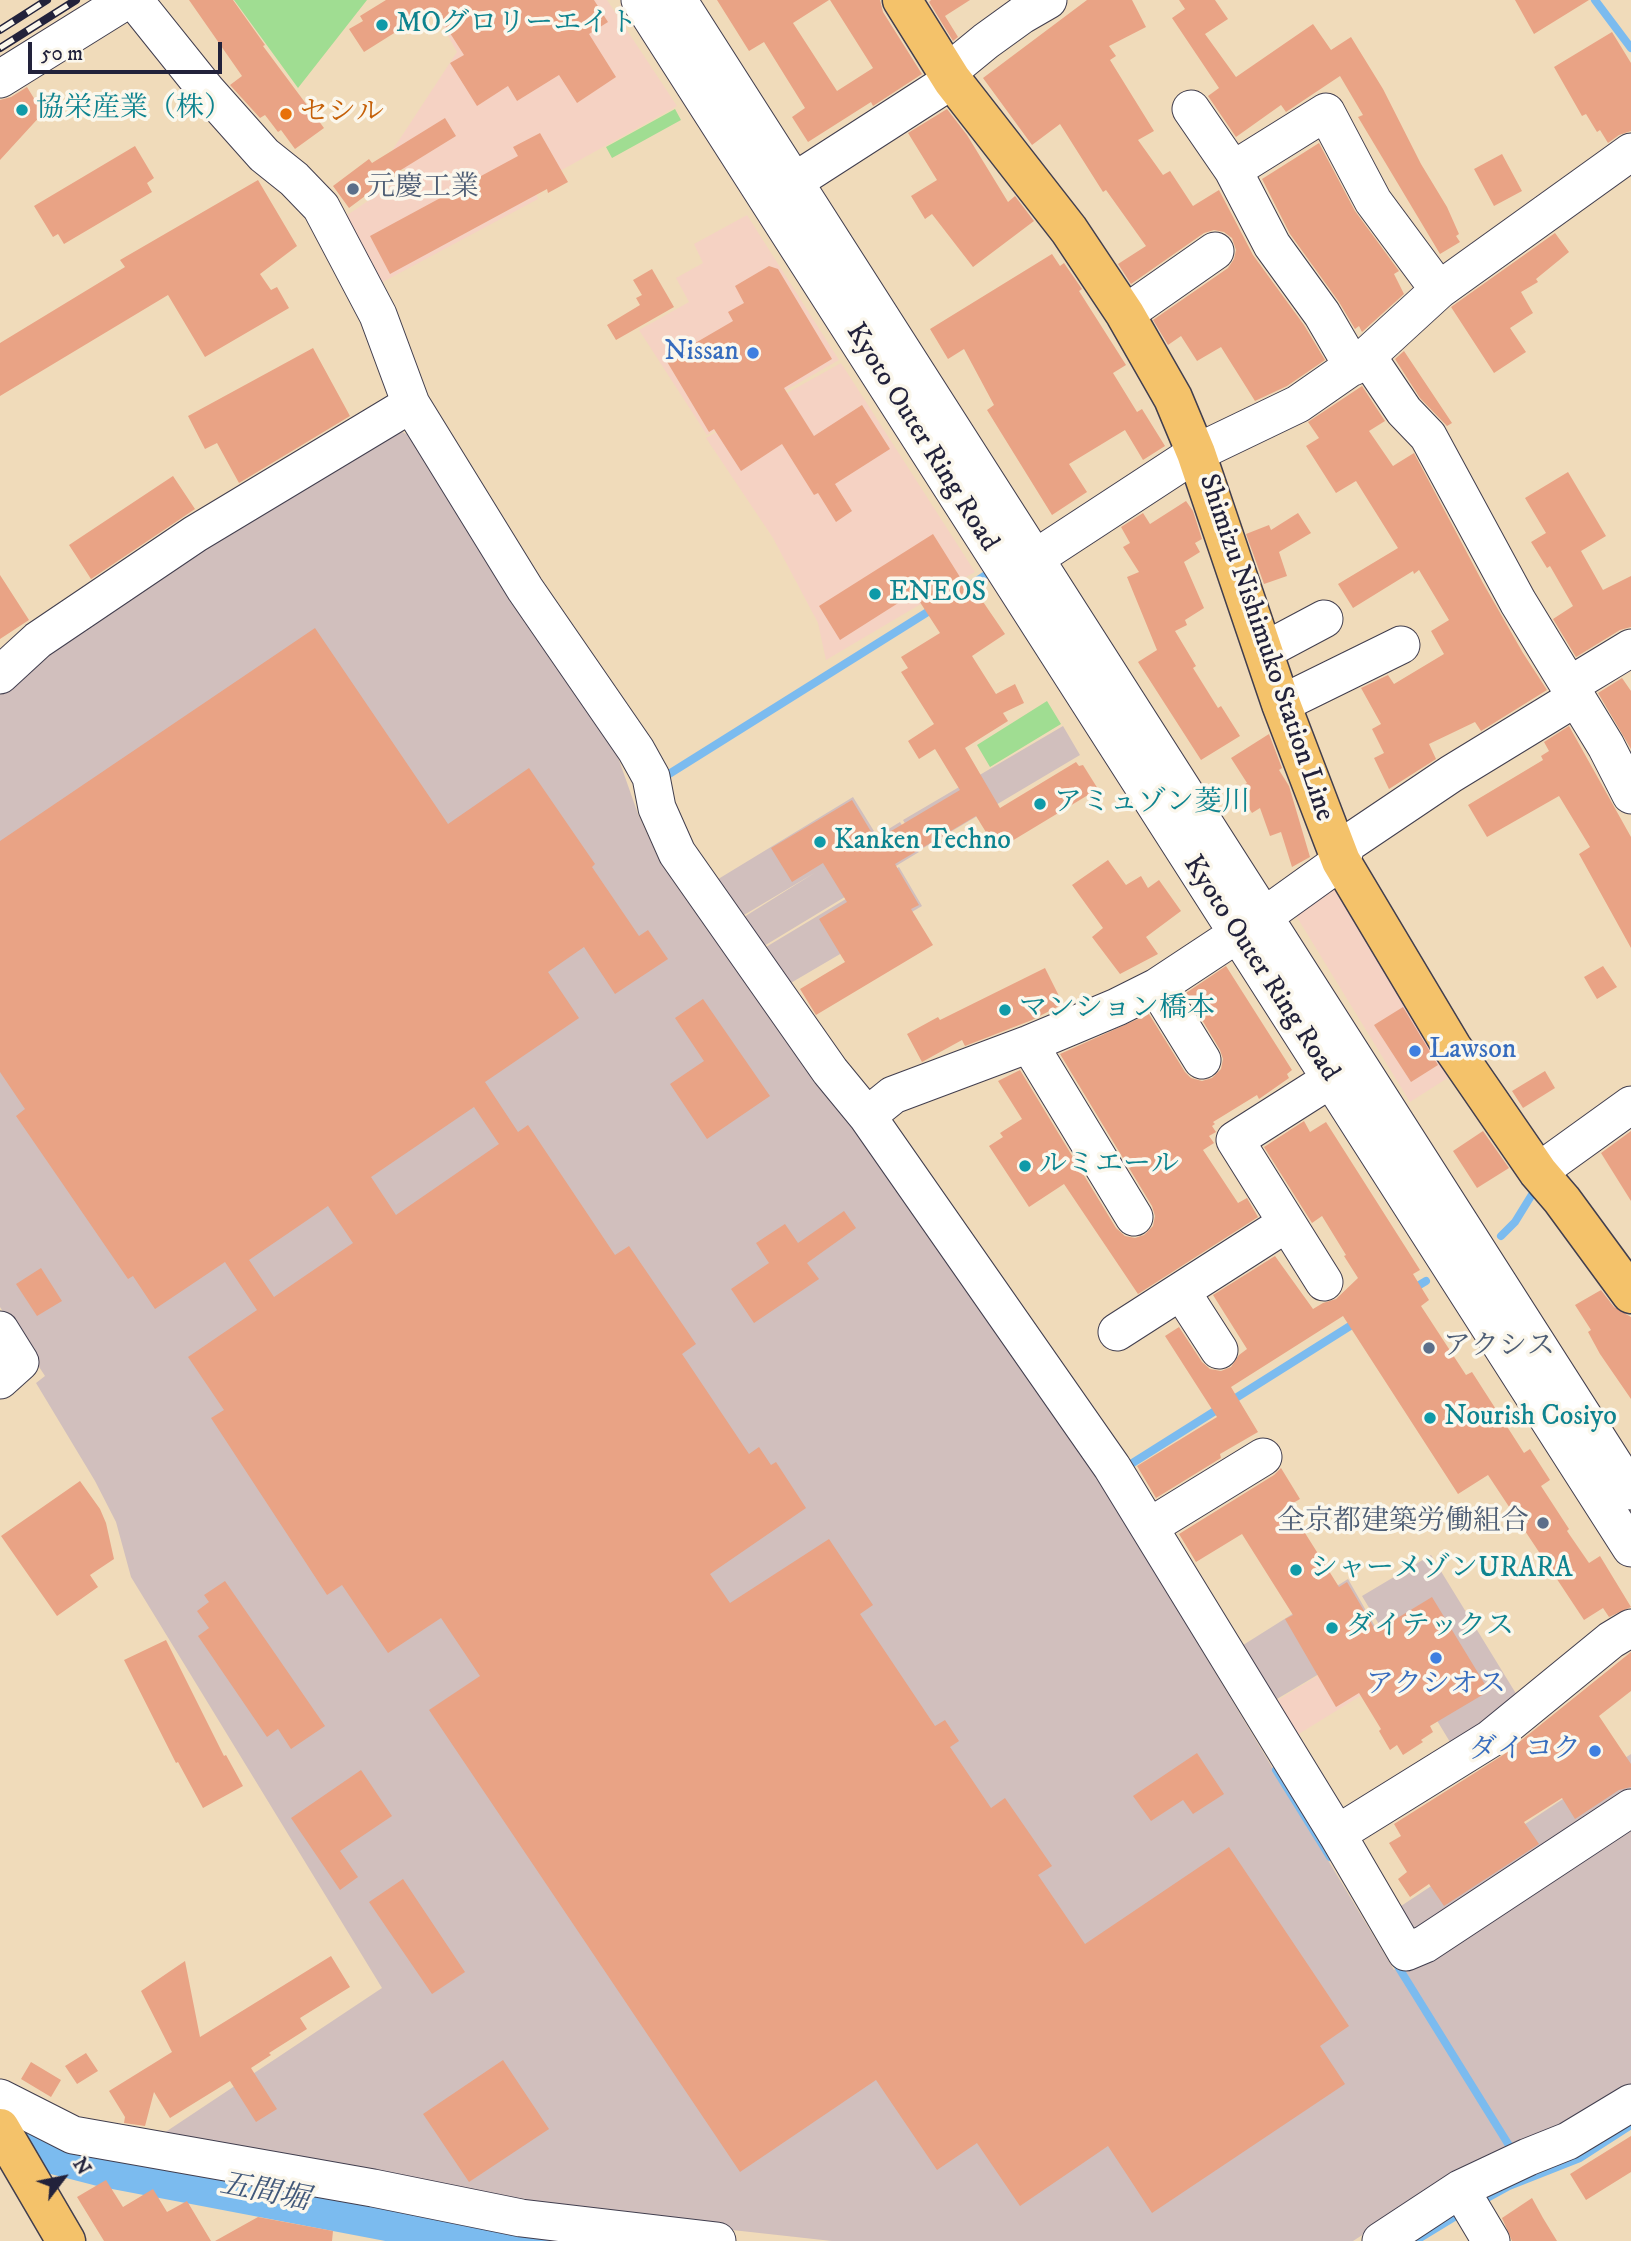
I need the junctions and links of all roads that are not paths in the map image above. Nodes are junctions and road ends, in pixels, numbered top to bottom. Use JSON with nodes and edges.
{"nodes":[{"id":1,"x":127,"y":0,"type":"edge"},
{"id":2,"x":134,"y":0,"type":"edge"},
{"id":3,"x":640,"y":0,"type":"edge"},
{"id":4,"x":678,"y":0,"type":"edge"},
{"id":5,"x":902,"y":0,"type":"edge"},
{"id":6,"x":1048,"y":0,"type":"edge"},
{"id":7,"x":950,"y":76,"type":"junction"},
{"id":8,"x":0,"y":79,"type":"edge"},
{"id":9,"x":1191,"y":109,"type":"dead end"},
{"id":10,"x":1631,"y":152,"type":"edge"},
{"id":11,"x":1233,"y":170,"type":"junction"},
{"id":12,"x":781,"y":190,"type":"junction"},
{"id":13,"x":1215,"y":251,"type":"dead end"},
{"id":14,"x":1439,"y":290,"type":"junction"},
{"id":15,"x":1125,"y":314,"type":"junction"},
{"id":16,"x":1360,"y":361,"type":"junction"},
{"id":17,"x":411,"y":404,"type":"junction"},
{"id":18,"x":1196,"y":453,"type":"junction"},
{"id":19,"x":1017,"y":561,"type":"junction"},
{"id":20,"x":1324,"y":619,"type":"dead end"},
{"id":21,"x":1401,"y":645,"type":"dead end"},
{"id":22,"x":1262,"y":647,"type":"junction"},
{"id":23,"x":1631,"y":648,"type":"edge"},
{"id":24,"x":0,"y":675,"type":"edge"},
{"id":25,"x":1573,"y":691,"type":"junction"},
{"id":26,"x":1281,"y":704,"type":"junction"},
{"id":27,"x":1631,"y":795,"type":"edge"},
{"id":28,"x":1341,"y":861,"type":"junction"},
{"id":29,"x":1250,"y":925,"type":"junction"},
{"id":30,"x":1157,"y":987,"type":"junction"},
{"id":31,"x":1028,"y":1044,"type":"junction"},
{"id":32,"x":1202,"y":1060,"type":"dead end"},
{"id":33,"x":1331,"y":1079,"type":"junction"},
{"id":34,"x":1631,"y":1105,"type":"edge"},
{"id":35,"x":867,"y":1116,"type":"junction"},
{"id":36,"x":1542,"y":1177,"type":"junction"},
{"id":37,"x":1134,"y":1217,"type":"dead end"},
{"id":38,"x":1287,"y":1223,"type":"junction"},
{"id":39,"x":1324,"y":1282,"type":"dead end"},
{"id":40,"x":1181,"y":1291,"type":"junction"},
{"id":41,"x":1631,"y":1294,"type":"edge"},
{"id":42,"x":0,"y":1330,"type":"edge"},
{"id":43,"x":1117,"y":1332,"type":"dead end"},
{"id":44,"x":1219,"y":1350,"type":"dead end"},
{"id":45,"x":0,"y":1380,"type":"edge"},
{"id":46,"x":1263,"y":1457,"type":"dead end"},
{"id":47,"x":1631,"y":1491,"type":"edge"},
{"id":48,"x":1149,"y":1527,"type":"junction"},
{"id":49,"x":1631,"y":1548,"type":"edge"},
{"id":50,"x":1631,"y":1628,"type":"edge"},
{"id":51,"x":1631,"y":1808,"type":"edge"},
{"id":52,"x":1337,"y":1834,"type":"junction"},
{"id":53,"x":0,"y":2098,"type":"edge"},
{"id":54,"x":1631,"y":2103,"type":"edge"},
{"id":55,"x":9,"y":2157,"type":"edge"},
{"id":56,"x":1474,"y":2212,"type":"edge"},
{"id":57,"x":66,"y":2241,"type":"edge"},
{"id":58,"x":717,"y":2241,"type":"edge"},
{"id":59,"x":1381,"y":2241,"type":"edge"}],
"edges":[{"from":1,"to":8,"type":"street"},
{"from":2,"to":17,"type":"street"},
{"from":3,"to":12,"type":"street","name":"Kyoto Outer Ring Road"},
{"from":4,"to":12,"type":"street","name":"Kyoto Outer Ring Road"},
{"from":5,"to":7,"type":"main road","name":"Shimizu Nishimuko Station Line"},
{"from":6,"to":7,"type":"street"},
{"from":7,"to":12,"type":"street"},
{"from":7,"to":15,"type":"main road","name":"Shimizu Nishimuko Station Line"},
{"from":9,"to":11,"type":"street"},
{"from":10,"to":14,"type":"street"},
{"from":11,"to":14,"type":"street"},
{"from":11,"to":16,"type":"street"},
{"from":12,"to":19,"type":"street","name":"Kyoto Outer Ring Road"},
{"from":13,"to":15,"type":"street"},
{"from":14,"to":16,"type":"street"},
{"from":15,"to":18,"type":"main road","name":"Shimizu Nishimuko Station Line"},
{"from":16,"to":18,"type":"street"},
{"from":16,"to":25,"type":"street"},
{"from":17,"to":24,"type":"street"},
{"from":17,"to":35,"type":"street"},
{"from":18,"to":19,"type":"street"},
{"from":18,"to":22,"type":"main road","name":"Shimizu Nishimuko Station Line"},
{"from":19,"to":29,"type":"street","name":"Kyoto Outer Ring Road"},
{"from":20,"to":22,"type":"street"},
{"from":21,"to":26,"type":"street"},
{"from":22,"to":26,"type":"main road","name":"Shimizu Nishimuko Station Line"},
{"from":23,"to":25,"type":"street"},
{"from":25,"to":27,"type":"street"},
{"from":25,"to":28,"type":"street"},
{"from":26,"to":28,"type":"main road","name":"Shimizu Nishimuko Station Line"},
{"from":28,"to":29,"type":"street"},
{"from":28,"to":36,"type":"main road","name":"Shimizu Nishimuko Station Line"},
{"from":29,"to":30,"type":"street"},
{"from":29,"to":33,"type":"street","name":"Kyoto Outer Ring Road"},
{"from":29,"to":47,"type":"street","name":"Kyoto Outer Ring Road"},
{"from":30,"to":31,"type":"street"},
{"from":30,"to":32,"type":"street"},
{"from":31,"to":35,"type":"street"},
{"from":31,"to":37,"type":"street"},
{"from":33,"to":38,"type":"street"},
{"from":33,"to":49,"type":"street","name":"Kyoto Outer Ring Road"},
{"from":34,"to":36,"type":"street"},
{"from":35,"to":48,"type":"street"},
{"from":36,"to":41,"type":"main road","name":"Shimizu Nishimuko Station Line"},
{"from":38,"to":39,"type":"street"},
{"from":38,"to":40,"type":"street"},
{"from":40,"to":43,"type":"street"},
{"from":40,"to":44,"type":"street"},
{"from":42,"to":45,"type":"street"},
{"from":46,"to":48,"type":"street"},
{"from":48,"to":52,"type":"street"},
{"from":50,"to":52,"type":"street"},
{"from":51,"to":52,"type":"street"},
{"from":53,"to":58,"type":"street"},
{"from":54,"to":56,"type":"street"},
{"from":55,"to":57,"type":"main road"},
{"from":56,"to":59,"type":"street"}]}
